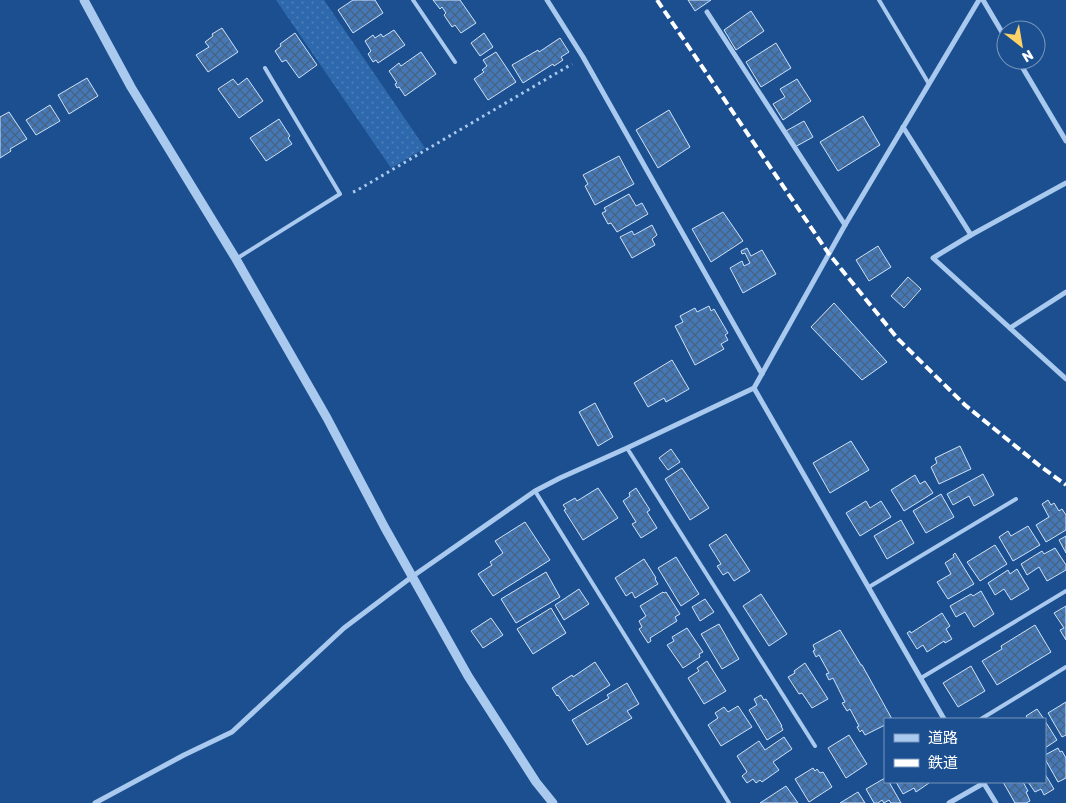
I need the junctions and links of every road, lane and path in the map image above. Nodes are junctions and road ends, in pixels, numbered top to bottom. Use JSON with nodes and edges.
{"nodes":[{"id":1,"x":84,"y":0,"type":"edge"},
{"id":2,"x":412,"y":0,"type":"edge"},
{"id":3,"x":547,"y":0,"type":"edge"},
{"id":4,"x":878,"y":0,"type":"edge"},
{"id":5,"x":979,"y":0,"type":"edge"},
{"id":6,"x":983,"y":0,"type":"edge"},
{"id":7,"x":707,"y":12,"type":"dead end"},
{"id":8,"x":996,"y":22,"type":"edge"},
{"id":9,"x":583,"y":57,"type":"junction"},
{"id":10,"x":455,"y":62,"type":"dead end"},
{"id":11,"x":265,"y":68,"type":"dead end"},
{"id":12,"x":1024,"y":70,"type":"edge"},
{"id":13,"x":929,"y":84,"type":"junction"},
{"id":14,"x":904,"y":127,"type":"junction"},
{"id":15,"x":1066,"y":141,"type":"edge"},
{"id":16,"x":1066,"y":183,"type":"edge"},
{"id":17,"x":340,"y":194,"type":"junction"},
{"id":18,"x":845,"y":225,"type":"junction"},
{"id":19,"x":971,"y":235,"type":"junction"},
{"id":20,"x":236,"y":258,"type":"junction"},
{"id":21,"x":1066,"y":292,"type":"edge"},
{"id":22,"x":1010,"y":328,"type":"junction"},
{"id":23,"x":762,"y":374,"type":"junction"},
{"id":24,"x":1066,"y":378,"type":"edge"},
{"id":25,"x":754,"y":388,"type":"junction"},
{"id":26,"x":627,"y":448,"type":"junction"},
{"id":27,"x":535,"y":491,"type":"junction"},
{"id":28,"x":1016,"y":498,"type":"dead end"},
{"id":29,"x":413,"y":576,"type":"junction"},
{"id":30,"x":869,"y":587,"type":"junction"},
{"id":31,"x":1066,"y":591,"type":"edge"},
{"id":32,"x":1066,"y":666,"type":"edge"},
{"id":33,"x":921,"y":678,"type":"junction"},
{"id":34,"x":943,"y":718,"type":"edge"},
{"id":35,"x":983,"y":718,"type":"edge"},
{"id":36,"x":816,"y":746,"type":"dead end"},
{"id":37,"x":981,"y":783,"type":"edge"},
{"id":38,"x":984,"y":783,"type":"edge"},
{"id":39,"x":96,"y":803,"type":"edge"},
{"id":40,"x":554,"y":803,"type":"edge"},
{"id":41,"x":729,"y":803,"type":"edge"},
{"id":42,"x":949,"y":803,"type":"edge"},
{"id":43,"x":996,"y":803,"type":"edge"}],
"edges":[{"from":1,"to":20,"type":"street"},
{"from":2,"to":10,"type":"lane"},
{"from":3,"to":9,"type":"street"},
{"from":4,"to":13,"type":"lane"},
{"from":5,"to":13,"type":"street"},
{"from":6,"to":8,"type":"street"},
{"from":7,"to":18,"type":"street"},
{"from":9,"to":17,"type":"path"},
{"from":9,"to":23,"type":"street"},
{"from":11,"to":17,"type":"lane"},
{"from":12,"to":15,"type":"street"},
{"from":13,"to":14,"type":"street"},
{"from":14,"to":18,"type":"street"},
{"from":14,"to":19,"type":"street"},
{"from":16,"to":19,"type":"street"},
{"from":17,"to":20,"type":"lane"},
{"from":18,"to":23,"type":"street"},
{"from":19,"to":22,"type":"street"},
{"from":20,"to":29,"type":"street"},
{"from":21,"to":22,"type":"street"},
{"from":22,"to":24,"type":"street"},
{"from":23,"to":25,"type":"street"},
{"from":25,"to":26,"type":"street"},
{"from":25,"to":30,"type":"street"},
{"from":26,"to":27,"type":"street"},
{"from":26,"to":36,"type":"lane"},
{"from":27,"to":29,"type":"street"},
{"from":27,"to":41,"type":"lane"},
{"from":28,"to":30,"type":"lane"},
{"from":29,"to":39,"type":"street"},
{"from":29,"to":40,"type":"street"},
{"from":30,"to":33,"type":"street"},
{"from":31,"to":33,"type":"lane"},
{"from":32,"to":35,"type":"lane"},
{"from":33,"to":34,"type":"street"},
{"from":37,"to":42,"type":"street"},
{"from":38,"to":43,"type":"street"}]}
